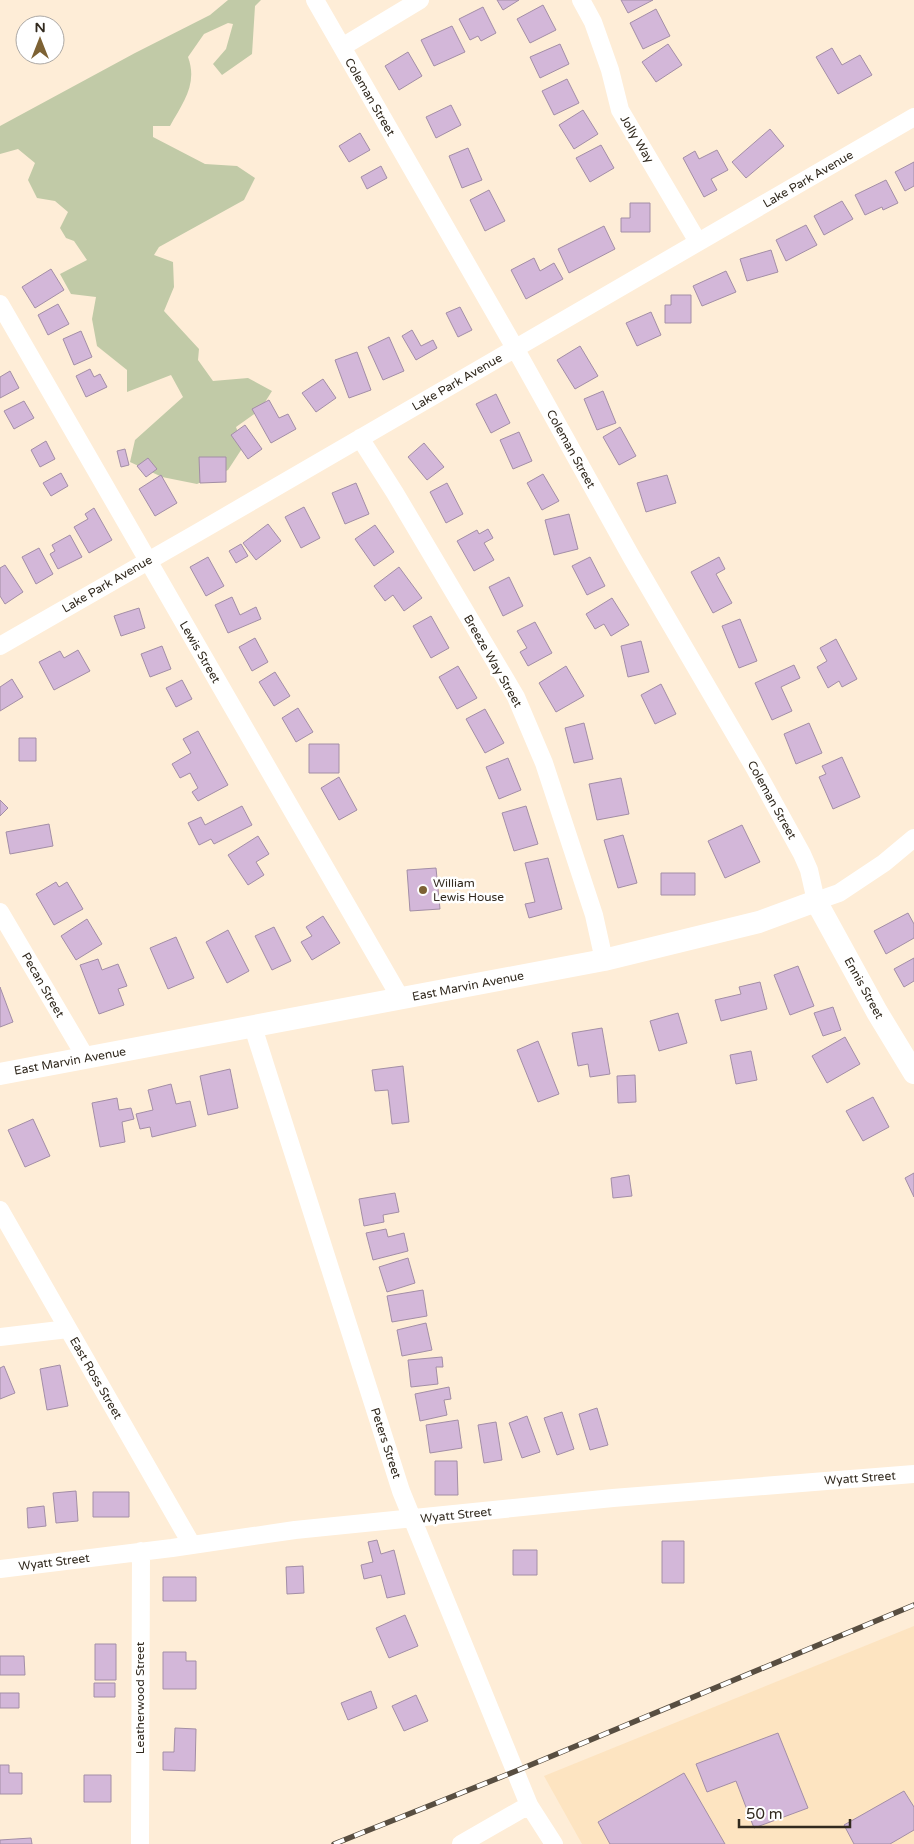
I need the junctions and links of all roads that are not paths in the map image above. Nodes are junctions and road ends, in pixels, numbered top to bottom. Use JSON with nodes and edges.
{"nodes":[{"id":1,"x":315,"y":0,"type":"edge"},
{"id":2,"x":420,"y":0,"type":"edge"},
{"id":3,"x":581,"y":0,"type":"edge"},
{"id":4,"x":342,"y":47,"type":"junction"},
{"id":5,"x":914,"y":117,"type":"edge"},
{"id":6,"x":698,"y":242,"type":"junction"},
{"id":7,"x":0,"y":304,"type":"edge"},
{"id":8,"x":514,"y":348,"type":"junction"},
{"id":9,"x":360,"y":438,"type":"junction"},
{"id":10,"x":148,"y":561,"type":"junction"},
{"id":11,"x":0,"y":646,"type":"edge"},
{"id":12,"x":914,"y":838,"type":"edge"},
{"id":13,"x":816,"y":902,"type":"junction"},
{"id":14,"x":0,"y":912,"type":"edge"},
{"id":15,"x":604,"y":960,"type":"junction"},
{"id":16,"x":401,"y":999,"type":"junction"},
{"id":17,"x":253,"y":1027,"type":"junction"},
{"id":18,"x":86,"y":1058,"type":"junction"},
{"id":19,"x":914,"y":1073,"type":"edge"},
{"id":20,"x":0,"y":1074,"type":"edge"},
{"id":21,"x":0,"y":1210,"type":"edge"},
{"id":22,"x":68,"y":1329,"type":"junction"},
{"id":23,"x":0,"y":1337,"type":"edge"},
{"id":24,"x":914,"y":1474,"type":"edge"},
{"id":25,"x":412,"y":1519,"type":"junction"},
{"id":26,"x":192,"y":1545,"type":"junction"},
{"id":27,"x":141,"y":1551,"type":"junction"},
{"id":28,"x":0,"y":1569,"type":"edge"},
{"id":29,"x":529,"y":1805,"type":"junction"},
{"id":30,"x":140,"y":1844,"type":"edge"},
{"id":31,"x":461,"y":1844,"type":"edge"},
{"id":32,"x":554,"y":1844,"type":"edge"}],
"edges":[{"from":1,"to":4,"type":"street","name":"Coleman Street"},
{"from":2,"to":4,"type":"street"},
{"from":3,"to":6,"type":"street","name":"Jolly Way"},
{"from":4,"to":8,"type":"street","name":"Coleman Street"},
{"from":5,"to":6,"type":"street","name":"Lake Park Avenue"},
{"from":6,"to":8,"type":"street","name":"Lake Park Avenue"},
{"from":7,"to":10,"type":"street","name":"Lewis Street"},
{"from":8,"to":9,"type":"street","name":"Lake Park Avenue"},
{"from":8,"to":13,"type":"street","name":"Coleman Street"},
{"from":9,"to":10,"type":"street","name":"Lake Park Avenue"},
{"from":9,"to":15,"type":"street","name":"Breeze Way Street"},
{"from":10,"to":11,"type":"street","name":"Lake Park Avenue"},
{"from":10,"to":16,"type":"street","name":"Lewis Street"},
{"from":12,"to":13,"type":"street","name":"East Marvin Avenue"},
{"from":13,"to":15,"type":"main road","name":"East Marvin Avenue"},
{"from":13,"to":19,"type":"main road","name":"Ennis Street"},
{"from":14,"to":18,"type":"street","name":"Pecan Street"},
{"from":15,"to":16,"type":"main road","name":"East Marvin Avenue"},
{"from":16,"to":17,"type":"main road","name":"East Marvin Avenue"},
{"from":17,"to":18,"type":"main road","name":"East Marvin Avenue"},
{"from":17,"to":25,"type":"street","name":"Peters Street"},
{"from":18,"to":20,"type":"main road","name":"East Marvin Avenue"},
{"from":21,"to":22,"type":"street","name":"East Ross Street"},
{"from":22,"to":23,"type":"street"},
{"from":22,"to":26,"type":"street","name":"East Ross Street"},
{"from":24,"to":25,"type":"street","name":"Wyatt Street"},
{"from":25,"to":26,"type":"street","name":"Wyatt Street"},
{"from":25,"to":29,"type":"street","name":"Peters Street"},
{"from":26,"to":27,"type":"street","name":"Wyatt Street"},
{"from":27,"to":28,"type":"street","name":"Wyatt Street"},
{"from":27,"to":30,"type":"street","name":"Leatherwood Street"},
{"from":29,"to":31,"type":"street"},
{"from":29,"to":32,"type":"street","name":"Peters Street"}]}
